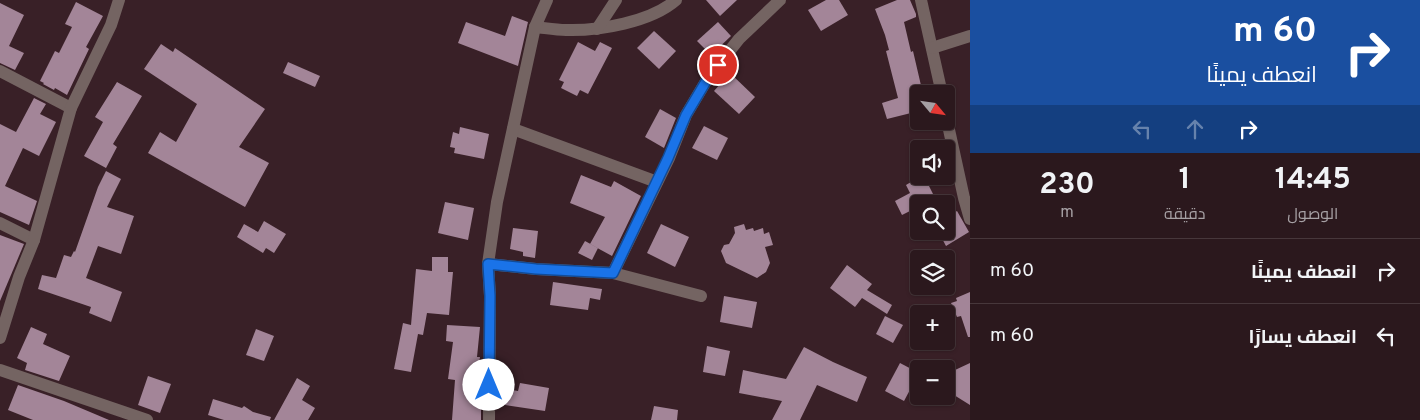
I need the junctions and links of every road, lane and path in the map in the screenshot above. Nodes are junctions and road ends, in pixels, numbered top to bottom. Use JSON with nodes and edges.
{"nodes":[{"id":1,"x":119,"y":0,"type":"edge"},
{"id":2,"x":616,"y":0,"type":"edge"},
{"id":3,"x":676,"y":0,"type":"edge"},
{"id":4,"x":780,"y":0,"type":"edge"},
{"id":5,"x":921,"y":0,"type":"edge"},
{"id":6,"x":542,"y":4,"type":"edge"},
{"id":7,"x":535,"y":27,"type":"junction"},
{"id":8,"x":597,"y":29,"type":"junction"},
{"id":9,"x":970,"y":36,"type":"edge"},
{"id":10,"x":932,"y":48,"type":"junction"},
{"id":11,"x":0,"y":71,"type":"edge"},
{"id":12,"x":940,"y":85,"type":"edge"},
{"id":13,"x":71,"y":108,"type":"junction"},
{"id":14,"x":513,"y":129,"type":"junction"},
{"id":15,"x":950,"y":130,"type":"edge"},
{"id":16,"x":657,"y":182,"type":"junction"},
{"id":17,"x":967,"y":196,"type":"edge"},
{"id":18,"x":969,"y":214,"type":"edge"},
{"id":19,"x":0,"y":223,"type":"edge"},
{"id":20,"x":34,"y":240,"type":"junction"},
{"id":21,"x":488,"y":264,"type":"junction"},
{"id":22,"x":613,"y":273,"type":"junction"},
{"id":23,"x":702,"y":296,"type":"dead end"},
{"id":24,"x":0,"y":338,"type":"edge"},
{"id":25,"x":0,"y":370,"type":"edge"},
{"id":26,"x":148,"y":420,"type":"edge"},
{"id":27,"x":489,"y":420,"type":"edge"}],
"edges":[{"from":1,"to":13,"type":"street"},
{"from":2,"to":8,"type":"street"},
{"from":3,"to":8,"type":"street"},
{"from":4,"to":16,"type":"street"},
{"from":5,"to":10,"type":"street"},
{"from":6,"to":7,"type":"street"},
{"from":7,"to":8,"type":"street"},
{"from":7,"to":14,"type":"street"},
{"from":9,"to":10,"type":"street"},
{"from":10,"to":12,"type":"street"},
{"from":11,"to":13,"type":"street"},
{"from":13,"to":20,"type":"street"},
{"from":14,"to":16,"type":"street"},
{"from":14,"to":21,"type":"street"},
{"from":15,"to":17,"type":"street"},
{"from":16,"to":22,"type":"street"},
{"from":17,"to":18,"type":"street"},
{"from":19,"to":20,"type":"street"},
{"from":20,"to":24,"type":"street"},
{"from":21,"to":22,"type":"street"},
{"from":21,"to":27,"type":"street"},
{"from":22,"to":23,"type":"street"},
{"from":25,"to":26,"type":"street"}]}
